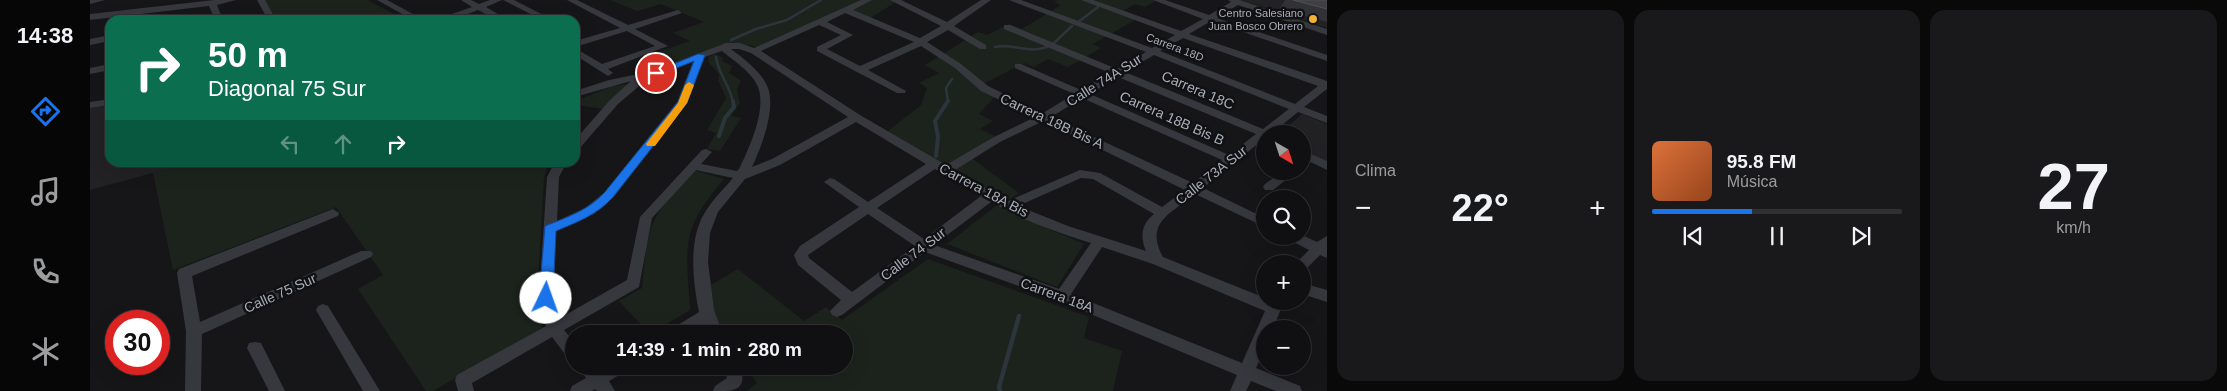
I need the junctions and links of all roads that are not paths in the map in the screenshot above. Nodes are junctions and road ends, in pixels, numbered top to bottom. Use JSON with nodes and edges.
{"nodes":[{"id":1,"x":101,"y":0,"type":"edge"},
{"id":2,"x":186,"y":0,"type":"edge"},
{"id":3,"x":232,"y":0,"type":"edge"},
{"id":4,"x":261,"y":0,"type":"edge"},
{"id":5,"x":381,"y":0,"type":"edge"},
{"id":6,"x":465,"y":0,"type":"edge"},
{"id":7,"x":498,"y":0,"type":"edge"},
{"id":8,"x":507,"y":0,"type":"edge"},
{"id":9,"x":571,"y":0,"type":"edge"},
{"id":10,"x":868,"y":0,"type":"edge"},
{"id":11,"x":987,"y":0,"type":"edge"},
{"id":12,"x":1013,"y":0,"type":"edge"},
{"id":13,"x":1085,"y":0,"type":"edge"},
{"id":14,"x":1157,"y":0,"type":"edge"},
{"id":15,"x":900,"y":1,"type":"edge"},
{"id":16,"x":1234,"y":1,"type":"edge"},
{"id":17,"x":90,"y":2,"type":"edge"},
{"id":18,"x":213,"y":4,"type":"junction"},
{"id":19,"x":479,"y":7,"type":"junction"},
{"id":20,"x":845,"y":10,"type":"junction"},
{"id":21,"x":179,"y":11,"type":"junction"},
{"id":22,"x":678,"y":13,"type":"dead end"},
{"id":23,"x":120,"y":15,"type":"edge"},
{"id":24,"x":217,"y":15,"type":"edge"},
{"id":25,"x":269,"y":15,"type":"edge"},
{"id":26,"x":410,"y":15,"type":"edge"},
{"id":27,"x":458,"y":15,"type":"edge"},
{"id":28,"x":494,"y":15,"type":"edge"},
{"id":29,"x":538,"y":15,"type":"edge"},
{"id":30,"x":105,"y":16,"type":"edge"},
{"id":31,"x":90,"y":17,"type":"edge"},
{"id":32,"x":1209,"y":17,"type":"junction"},
{"id":33,"x":820,"y":22,"type":"junction"},
{"id":34,"x":948,"y":26,"type":"junction"},
{"id":35,"x":628,"y":28,"type":"junction"},
{"id":36,"x":1007,"y":28,"type":"dead end"},
{"id":37,"x":1327,"y":32,"type":"edge"},
{"id":38,"x":1181,"y":34,"type":"junction"},
{"id":39,"x":105,"y":39,"type":"edge"},
{"id":40,"x":90,"y":42,"type":"edge"},
{"id":41,"x":580,"y":42,"type":"edge"},
{"id":42,"x":922,"y":42,"type":"junction"},
{"id":43,"x":722,"y":47,"type":"junction"},
{"id":44,"x":984,"y":47,"type":"dead end"},
{"id":45,"x":754,"y":51,"type":"junction"},
{"id":46,"x":1151,"y":51,"type":"junction"},
{"id":47,"x":580,"y":54,"type":"edge"},
{"id":48,"x":701,"y":55,"type":"junction"},
{"id":49,"x":1327,"y":58,"type":"edge"},
{"id":50,"x":1018,"y":66,"type":"dead end"},
{"id":51,"x":105,"y":68,"type":"edge"},
{"id":52,"x":601,"y":68,"type":"junction"},
{"id":53,"x":859,"y":70,"type":"junction"},
{"id":54,"x":90,"y":71,"type":"edge"},
{"id":55,"x":1118,"y":72,"type":"junction"},
{"id":56,"x":638,"y":78,"type":"junction"},
{"id":57,"x":621,"y":81,"type":"junction"},
{"id":58,"x":1326,"y":85,"type":"edge"},
{"id":59,"x":901,"y":91,"type":"dead end"},
{"id":60,"x":580,"y":93,"type":"edge"},
{"id":61,"x":1082,"y":94,"type":"junction"},
{"id":62,"x":105,"y":103,"type":"edge"},
{"id":63,"x":90,"y":105,"type":"edge"},
{"id":64,"x":1294,"y":108,"type":"junction"},
{"id":65,"x":856,"y":117,"type":"junction"},
{"id":66,"x":1043,"y":117,"type":"junction"},
{"id":67,"x":1327,"y":120,"type":"edge"},
{"id":68,"x":1274,"y":125,"type":"edge"},
{"id":69,"x":1256,"y":131,"type":"edge"},
{"id":70,"x":1256,"y":140,"type":"edge"},
{"id":71,"x":580,"y":141,"type":"edge"},
{"id":72,"x":706,"y":152,"type":"dead end"},
{"id":73,"x":1231,"y":160,"type":"junction"},
{"id":74,"x":1311,"y":160,"type":"edge"},
{"id":75,"x":934,"y":164,"type":"junction"},
{"id":76,"x":694,"y":166,"type":"junction"},
{"id":77,"x":1327,"y":166,"type":"edge"},
{"id":78,"x":558,"y":167,"type":"edge"},
{"id":79,"x":945,"y":171,"type":"junction"},
{"id":80,"x":741,"y":176,"type":"junction"},
{"id":81,"x":1279,"y":180,"type":"edge"},
{"id":82,"x":830,"y":182,"type":"dead end"},
{"id":83,"x":1269,"y":187,"type":"dead end"},
{"id":84,"x":1193,"y":189,"type":"junction"},
{"id":85,"x":989,"y":197,"type":"junction"},
{"id":86,"x":1007,"y":206,"type":"junction"},
{"id":87,"x":867,"y":207,"type":"junction"},
{"id":88,"x":333,"y":213,"type":"dead end"},
{"id":89,"x":1162,"y":213,"type":"junction"},
{"id":90,"x":1256,"y":219,"type":"edge"},
{"id":91,"x":550,"y":228,"type":"junction"},
{"id":92,"x":1099,"y":242,"type":"junction"},
{"id":93,"x":1311,"y":243,"type":"edge"},
{"id":94,"x":924,"y":246,"type":"junction"},
{"id":95,"x":1324,"y":248,"type":"edge"},
{"id":96,"x":366,"y":254,"type":"dead end"},
{"id":97,"x":1311,"y":257,"type":"edge"},
{"id":98,"x":1158,"y":260,"type":"junction"},
{"id":99,"x":1311,"y":291,"type":"edge"},
{"id":100,"x":1062,"y":296,"type":"junction"},
{"id":101,"x":1327,"y":296,"type":"edge"},
{"id":102,"x":1256,"y":298,"type":"edge"},
{"id":103,"x":851,"y":300,"type":"junction"},
{"id":104,"x":323,"y":310,"type":"dead end"},
{"id":105,"x":1273,"y":310,"type":"edge"},
{"id":106,"x":837,"y":311,"type":"dead end"},
{"id":107,"x":706,"y":315,"type":"junction"},
{"id":108,"x":690,"y":325,"type":"edge"},
{"id":109,"x":711,"y":325,"type":"edge"},
{"id":110,"x":554,"y":329,"type":"junction"},
{"id":111,"x":194,"y":331,"type":"junction"},
{"id":112,"x":565,"y":342,"type":"edge"},
{"id":113,"x":256,"y":348,"type":"dead end"},
{"id":114,"x":1246,"y":373,"type":"junction"},
{"id":115,"x":593,"y":375,"type":"edge"},
{"id":116,"x":612,"y":375,"type":"edge"},
{"id":117,"x":733,"y":375,"type":"edge"},
{"id":118,"x":465,"y":385,"type":"edge"},
{"id":119,"x":602,"y":386,"type":"edge"},
{"id":120,"x":193,"y":391,"type":"edge"},
{"id":121,"x":276,"y":391,"type":"edge"},
{"id":122,"x":372,"y":391,"type":"edge"},
{"id":123,"x":578,"y":391,"type":"edge"},
{"id":124,"x":721,"y":391,"type":"edge"},
{"id":125,"x":1238,"y":391,"type":"edge"},
{"id":126,"x":1294,"y":391,"type":"edge"}],
"edges":[{"from":1,"to":17,"type":"street"},
{"from":2,"to":21,"type":"street"},
{"from":3,"to":18,"type":"street"},
{"from":4,"to":25,"type":"street"},
{"from":5,"to":26,"type":"street"},
{"from":6,"to":19,"type":"street"},
{"from":7,"to":19,"type":"street"},
{"from":8,"to":29,"type":"street"},
{"from":9,"to":35,"type":"street"},
{"from":10,"to":20,"type":"street"},
{"from":11,"to":34,"type":"street"},
{"from":12,"to":46,"type":"street","name":"Carrera 18D"},
{"from":13,"to":38,"type":"street"},
{"from":14,"to":32,"type":"street"},
{"from":15,"to":34,"type":"street"},
{"from":16,"to":32,"type":"street","name":"Calle 74A Sur"},
{"from":16,"to":37,"type":"street"},
{"from":18,"to":21,"type":"street"},
{"from":18,"to":24,"type":"street"},
{"from":19,"to":27,"type":"street"},
{"from":19,"to":28,"type":"street"},
{"from":20,"to":33,"type":"street"},
{"from":20,"to":42,"type":"street","name":"Carrera 18B Bis A"},
{"from":21,"to":23,"type":"street"},
{"from":22,"to":35,"type":"street"},
{"from":30,"to":31,"type":"street"},
{"from":32,"to":38,"type":"street","name":"Calle 74A Sur"},
{"from":32,"to":49,"type":"street"},
{"from":33,"to":45,"type":"street"},
{"from":33,"to":53,"type":"street"},
{"from":34,"to":42,"type":"street"},
{"from":34,"to":44,"type":"street"},
{"from":35,"to":41,"type":"street"},
{"from":35,"to":52,"type":"street"},
{"from":36,"to":55,"type":"street","name":"Carrera 18C"},
{"from":38,"to":46,"type":"street","name":"Calle 74A Sur"},
{"from":38,"to":58,"type":"street"},
{"from":39,"to":40,"type":"street"},
{"from":42,"to":53,"type":"street"},
{"from":42,"to":66,"type":"street","name":"Carrera 18B Bis A"},
{"from":43,"to":45,"type":"street","name":"Carrera 18A Bis"},
{"from":43,"to":48,"type":"street"},
{"from":43,"to":80,"type":"street"},
{"from":45,"to":65,"type":"street","name":"Carrera 18A Bis"},
{"from":46,"to":55,"type":"street","name":"Calle 74A Sur"},
{"from":46,"to":64,"type":"street","name":"Carrera 18D"},
{"from":47,"to":52,"type":"street"},
{"from":48,"to":56,"type":"street"},
{"from":48,"to":91,"type":"street"},
{"from":50,"to":61,"type":"street","name":"Carrera 18B Bis B"},
{"from":51,"to":54,"type":"street"},
{"from":52,"to":57,"type":"street"},
{"from":53,"to":59,"type":"street"},
{"from":55,"to":61,"type":"street","name":"Calle 74A Sur"},
{"from":55,"to":69,"type":"street","name":"Carrera 18C"},
{"from":56,"to":57,"type":"street"},
{"from":56,"to":71,"type":"street"},
{"from":57,"to":60,"type":"street"},
{"from":58,"to":64,"type":"street","name":"Calle 73A Sur"},
{"from":61,"to":66,"type":"street","name":"Calle 74A Sur"},
{"from":61,"to":73,"type":"street","name":"Carrera 18B Bis B"},
{"from":62,"to":63,"type":"street"},
{"from":64,"to":67,"type":"street","name":"Carrera 18D"},
{"from":64,"to":68,"type":"street","name":"Calle 73A Sur"},
{"from":65,"to":75,"type":"street","name":"Carrera 18A Bis"},
{"from":65,"to":80,"type":"street"},
{"from":66,"to":79,"type":"street","name":"Calle 74A Sur"},
{"from":66,"to":84,"type":"street","name":"Carrera 18B Bis A"},
{"from":70,"to":73,"type":"street","name":"Calle 73A Sur"},
{"from":72,"to":76,"type":"street"},
{"from":73,"to":84,"type":"street","name":"Calle 73A Sur"},
{"from":74,"to":77,"type":"street"},
{"from":75,"to":79,"type":"street","name":"Carrera 18A Bis"},
{"from":75,"to":87,"type":"street"},
{"from":76,"to":80,"type":"street"},
{"from":76,"to":110,"type":"street"},
{"from":78,"to":91,"type":"street"},
{"from":79,"to":85,"type":"street","name":"Carrera 18A Bis"},
{"from":80,"to":107,"type":"street"},
{"from":81,"to":83,"type":"street"},
{"from":82,"to":87,"type":"street","name":"Carrera 18A"},
{"from":84,"to":89,"type":"street","name":"Calle 73A Sur"},
{"from":84,"to":90,"type":"street","name":"Carrera 18B Bis A"},
{"from":85,"to":86,"type":"street","name":"Carrera 18A Bis"},
{"from":85,"to":94,"type":"street","name":"Calle 74 Sur"},
{"from":86,"to":89,"type":"street"},
{"from":86,"to":92,"type":"street","name":"Carrera 18A Bis"},
{"from":87,"to":94,"type":"street","name":"Carrera 18A"},
{"from":87,"to":103,"type":"street"},
{"from":88,"to":111,"type":"street"},
{"from":89,"to":98,"type":"street","name":"Calle 73A Sur"},
{"from":91,"to":110,"type":"street"},
{"from":92,"to":98,"type":"street","name":"Carrera 18A Bis"},
{"from":92,"to":100,"type":"street"},
{"from":93,"to":95,"type":"street"},
{"from":94,"to":100,"type":"street","name":"Carrera 18A"},
{"from":94,"to":103,"type":"street","name":"Calle 74 Sur"},
{"from":95,"to":97,"type":"street"},
{"from":96,"to":111,"type":"street","name":"Calle 75 Sur"},
{"from":98,"to":102,"type":"street","name":"Carrera 18A Bis"},
{"from":99,"to":101,"type":"street"},
{"from":100,"to":114,"type":"street","name":"Carrera 18A"},
{"from":103,"to":106,"type":"street","name":"Calle 74 Sur"},
{"from":104,"to":122,"type":"street"},
{"from":105,"to":114,"type":"street"},
{"from":107,"to":108,"type":"street"},
{"from":107,"to":109,"type":"street"},
{"from":110,"to":112,"type":"street"},
{"from":110,"to":118,"type":"street"},
{"from":111,"to":120,"type":"street"},
{"from":113,"to":121,"type":"street"},
{"from":114,"to":125,"type":"street"},
{"from":114,"to":126,"type":"street","name":"Carrera 18A"},
{"from":115,"to":119,"type":"street"},
{"from":116,"to":119,"type":"street"},
{"from":117,"to":124,"type":"street"},
{"from":119,"to":123,"type":"street"}]}
